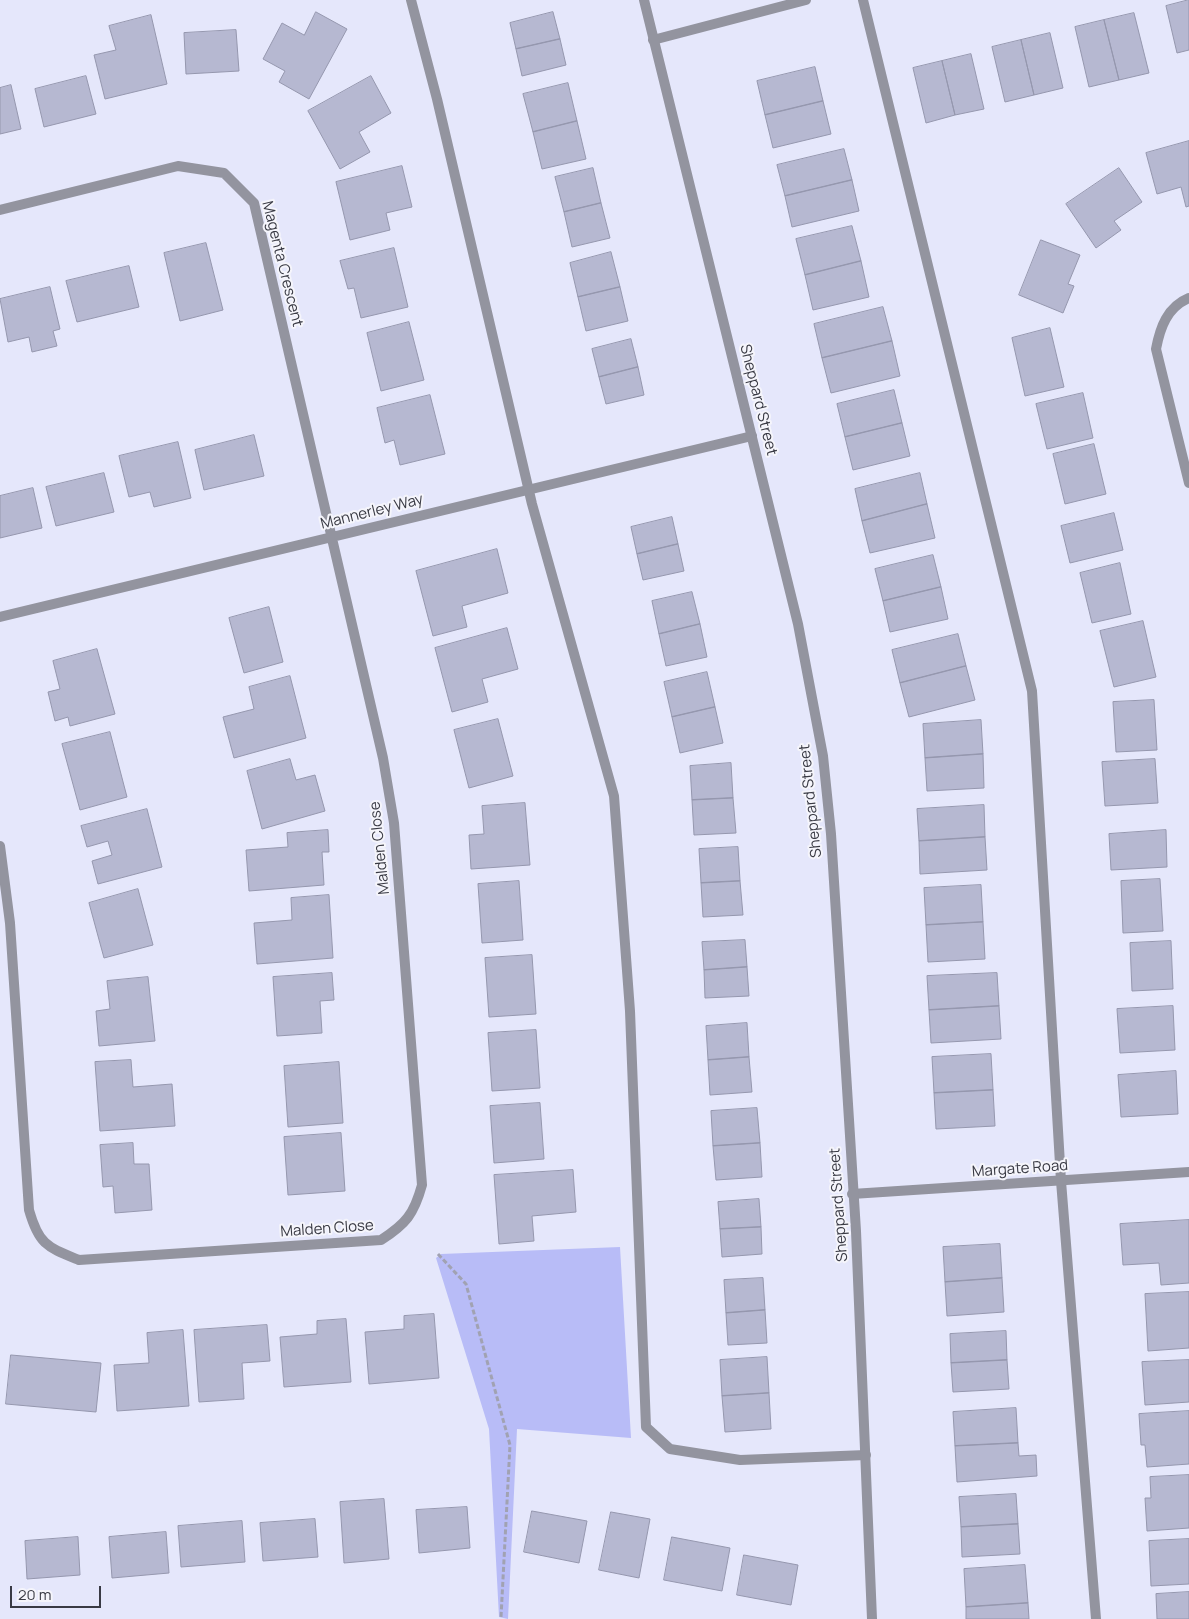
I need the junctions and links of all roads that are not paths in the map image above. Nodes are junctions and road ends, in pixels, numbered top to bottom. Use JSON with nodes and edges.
{"nodes":[{"id":1,"x":411,"y":0,"type":"edge"},
{"id":2,"x":644,"y":0,"type":"edge"},
{"id":3,"x":806,"y":0,"type":"edge"},
{"id":4,"x":863,"y":0,"type":"edge"},
{"id":5,"x":653,"y":40,"type":"junction"},
{"id":6,"x":0,"y":210,"type":"edge"},
{"id":7,"x":1189,"y":298,"type":"edge"},
{"id":8,"x":752,"y":436,"type":"junction"},
{"id":9,"x":1189,"y":483,"type":"edge"},
{"id":10,"x":528,"y":490,"type":"junction"},
{"id":11,"x":332,"y":537,"type":"junction"},
{"id":12,"x":0,"y":617,"type":"edge"},
{"id":13,"x":0,"y":846,"type":"edge"},
{"id":14,"x":1189,"y":1172,"type":"edge"},
{"id":15,"x":1061,"y":1181,"type":"junction"},
{"id":16,"x":852,"y":1194,"type":"junction"},
{"id":17,"x":866,"y":1455,"type":"junction"},
{"id":18,"x":872,"y":1619,"type":"edge"},
{"id":19,"x":1096,"y":1619,"type":"edge"}],
"edges":[{"from":1,"to":10,"type":"street"},
{"from":2,"to":5,"type":"street","name":"Sheppard Street"},
{"from":3,"to":5,"type":"street"},
{"from":4,"to":15,"type":"street"},
{"from":5,"to":8,"type":"street","name":"Sheppard Street"},
{"from":6,"to":11,"type":"street","name":"Magenta Crescent"},
{"from":7,"to":9,"type":"street"},
{"from":8,"to":10,"type":"street","name":"Mannerley Way"},
{"from":8,"to":16,"type":"street","name":"Sheppard Street"},
{"from":10,"to":11,"type":"street","name":"Mannerley Way"},
{"from":10,"to":17,"type":"street"},
{"from":11,"to":12,"type":"street","name":"Mannerley Way"},
{"from":11,"to":13,"type":"street","name":"Malden Close"},
{"from":14,"to":15,"type":"street","name":"Margate Road"},
{"from":15,"to":16,"type":"street","name":"Margate Road"},
{"from":15,"to":19,"type":"street"},
{"from":16,"to":17,"type":"street","name":"Sheppard Street"},
{"from":17,"to":18,"type":"street","name":"Sheppard Street"}]}
